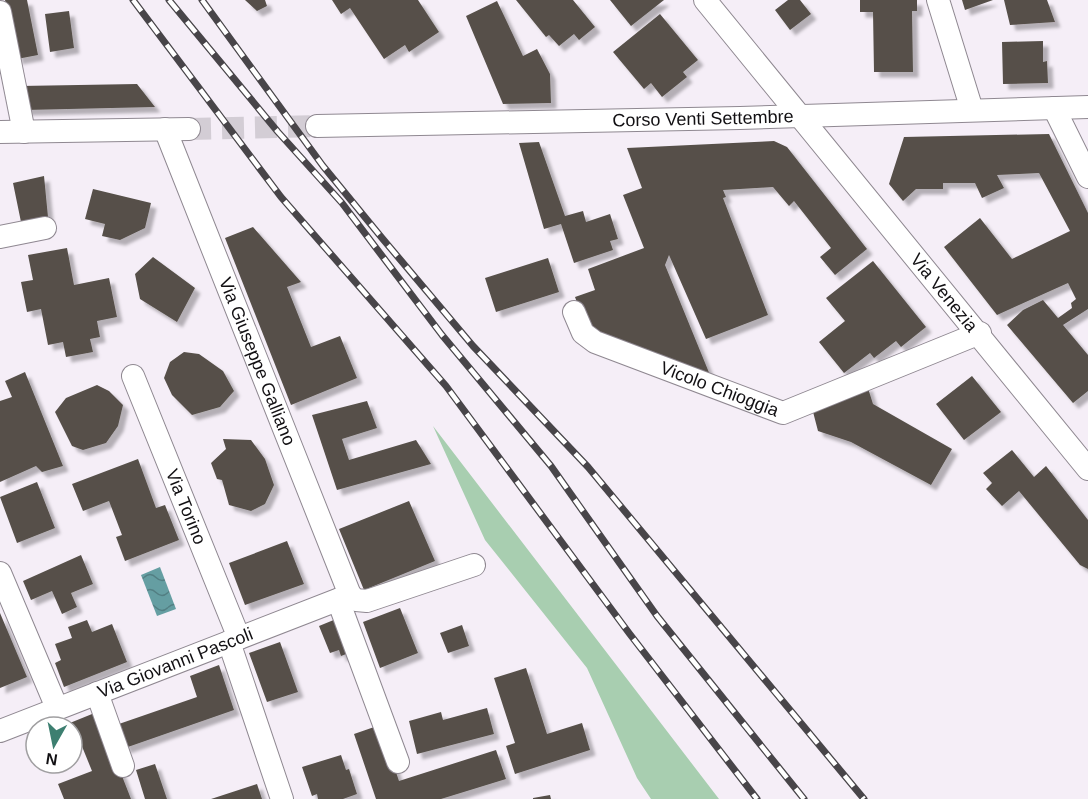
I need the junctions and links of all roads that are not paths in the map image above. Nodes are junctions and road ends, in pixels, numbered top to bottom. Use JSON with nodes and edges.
{"nodes":[{"id":1,"x":705,"y":0,"type":"edge"},
{"id":2,"x":938,"y":0,"type":"edge"},
{"id":3,"x":0,"y":12,"type":"edge"},
{"id":4,"x":1088,"y":107,"type":"edge"},
{"id":5,"x":1054,"y":108,"type":"junction"},
{"id":6,"x":972,"y":110,"type":"junction"},
{"id":7,"x":800,"y":116,"type":"junction"},
{"id":8,"x":317,"y":126,"type":"tunnel mouth"},
{"id":9,"x":165,"y":129,"type":"junction"},
{"id":10,"x":189,"y":129,"type":"tunnel mouth"},
{"id":11,"x":0,"y":132,"type":"edge"},
{"id":12,"x":24,"y":132,"type":"junction"},
{"id":13,"x":1088,"y":177,"type":"edge"},
{"id":14,"x":45,"y":228,"type":"dead end"},
{"id":15,"x":0,"y":237,"type":"edge"},
{"id":16,"x":574,"y":312,"type":"dead end"},
{"id":17,"x":980,"y":333,"type":"junction"},
{"id":18,"x":133,"y":376,"type":"dead end"},
{"id":19,"x":1088,"y":469,"type":"edge"},
{"id":20,"x":474,"y":565,"type":"dead end"},
{"id":21,"x":0,"y":573,"type":"edge"},
{"id":22,"x":344,"y":598,"type":"junction"},
{"id":23,"x":234,"y":640,"type":"junction"},
{"id":24,"x":98,"y":693,"type":"junction"},
{"id":25,"x":57,"y":708,"type":"junction"},
{"id":26,"x":0,"y":731,"type":"edge"},
{"id":27,"x":398,"y":762,"type":"dead end"},
{"id":28,"x":123,"y":766,"type":"dead end"},
{"id":29,"x":282,"y":799,"type":"edge"}],
"edges":[{"from":1,"to":7,"type":"street","name":"Via Venezia"},
{"from":2,"to":6,"type":"street"},
{"from":3,"to":12,"type":"street"},
{"from":4,"to":5,"type":"street","name":"Corso Venti Settembre"},
{"from":5,"to":6,"type":"street","name":"Corso Venti Settembre"},
{"from":5,"to":13,"type":"street"},
{"from":6,"to":7,"type":"street","name":"Corso Venti Settembre"},
{"from":7,"to":8,"type":"street","name":"Corso Venti Settembre"},
{"from":7,"to":17,"type":"street","name":"Via Venezia"},
{"from":9,"to":10,"type":"street"},
{"from":9,"to":12,"type":"street"},
{"from":9,"to":22,"type":"street","name":"Via Giuseppe Galliano"},
{"from":11,"to":12,"type":"street"},
{"from":14,"to":15,"type":"street"},
{"from":16,"to":17,"type":"street","name":"Vicolo Chioggia"},
{"from":17,"to":19,"type":"street","name":"Via Venezia"},
{"from":18,"to":23,"type":"street","name":"Via Torino"},
{"from":20,"to":22,"type":"street"},
{"from":21,"to":25,"type":"street"},
{"from":22,"to":23,"type":"street","name":"Via Giovanni Pascoli"},
{"from":22,"to":27,"type":"street","name":"Via Giuseppe Galliano"},
{"from":23,"to":24,"type":"street","name":"Via Giovanni Pascoli"},
{"from":23,"to":29,"type":"street","name":"Via Torino"},
{"from":24,"to":25,"type":"street","name":"Via Giovanni Pascoli"},
{"from":24,"to":28,"type":"street"},
{"from":25,"to":26,"type":"street","name":"Via Giovanni Pascoli"}]}
